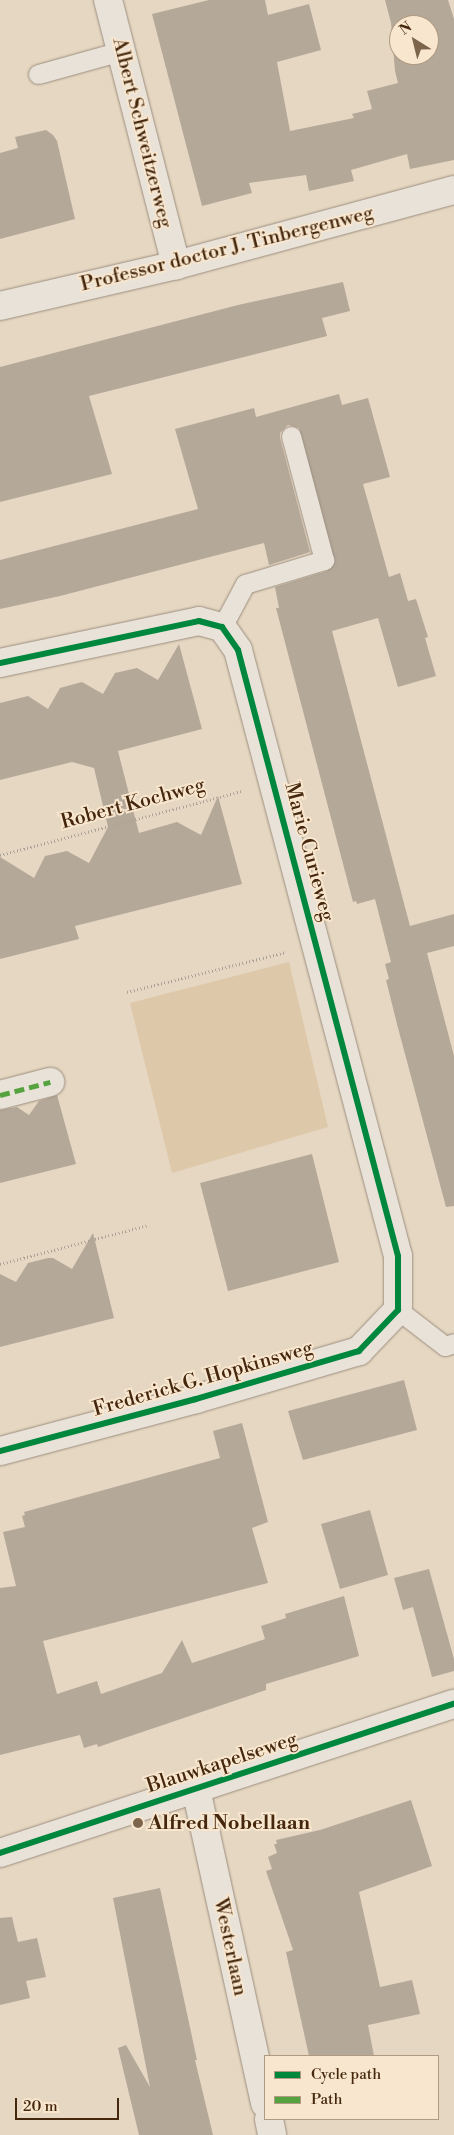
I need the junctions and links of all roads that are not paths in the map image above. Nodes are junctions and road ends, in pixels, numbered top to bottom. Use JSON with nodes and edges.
{"nodes":[{"id":1,"x":108,"y":0,"type":"edge"},
{"id":2,"x":122,"y":51,"type":"junction"},
{"id":3,"x":38,"y":74,"type":"dead end"},
{"id":4,"x":454,"y":190,"type":"edge"},
{"id":5,"x":176,"y":265,"type":"junction"},
{"id":6,"x":0,"y":306,"type":"edge"},
{"id":7,"x":291,"y":436,"type":"dead end"},
{"id":8,"x":222,"y":628,"type":"junction"},
{"id":9,"x":0,"y":663,"type":"edge"},
{"id":10,"x":50,"y":1082,"type":"dead end"},
{"id":11,"x":0,"y":1095,"type":"edge"},
{"id":12,"x":398,"y":1310,"type":"junction"},
{"id":13,"x":454,"y":1343,"type":"edge"},
{"id":14,"x":0,"y":1451,"type":"edge"},
{"id":15,"x":454,"y":1704,"type":"edge"},
{"id":16,"x":196,"y":1789,"type":"junction"},
{"id":17,"x":0,"y":1853,"type":"edge"},
{"id":18,"x":264,"y":2099,"type":"edge"},
{"id":19,"x":268,"y":2120,"type":"edge"},
{"id":20,"x":272,"y":2135,"type":"edge"}],
"edges":[{"from":1,"to":2,"type":"street","name":"Albert Schweitzerweg"},
{"from":2,"to":3,"type":"lane"},
{"from":2,"to":5,"type":"street","name":"Albert Schweitzerweg"},
{"from":4,"to":5,"type":"street","name":"Professor doctor J. Tinbergenweg"},
{"from":5,"to":6,"type":"street","name":"Professor doctor J. Tinbergenweg"},
{"from":7,"to":8,"type":"lane"},
{"from":8,"to":9,"type":"street"},
{"from":8,"to":12,"type":"street","name":"Marie Curieweg"},
{"from":10,"to":11,"type":"street"},
{"from":12,"to":13,"type":"lane"},
{"from":12,"to":14,"type":"street","name":"Frederick G. Hopkinsweg"},
{"from":15,"to":16,"type":"street","name":"Blauwkapelseweg"},
{"from":16,"to":17,"type":"street","name":"Blauwkapelseweg"},
{"from":16,"to":18,"type":"street","name":"Westerlaan"},
{"from":19,"to":20,"type":"street"}]}
